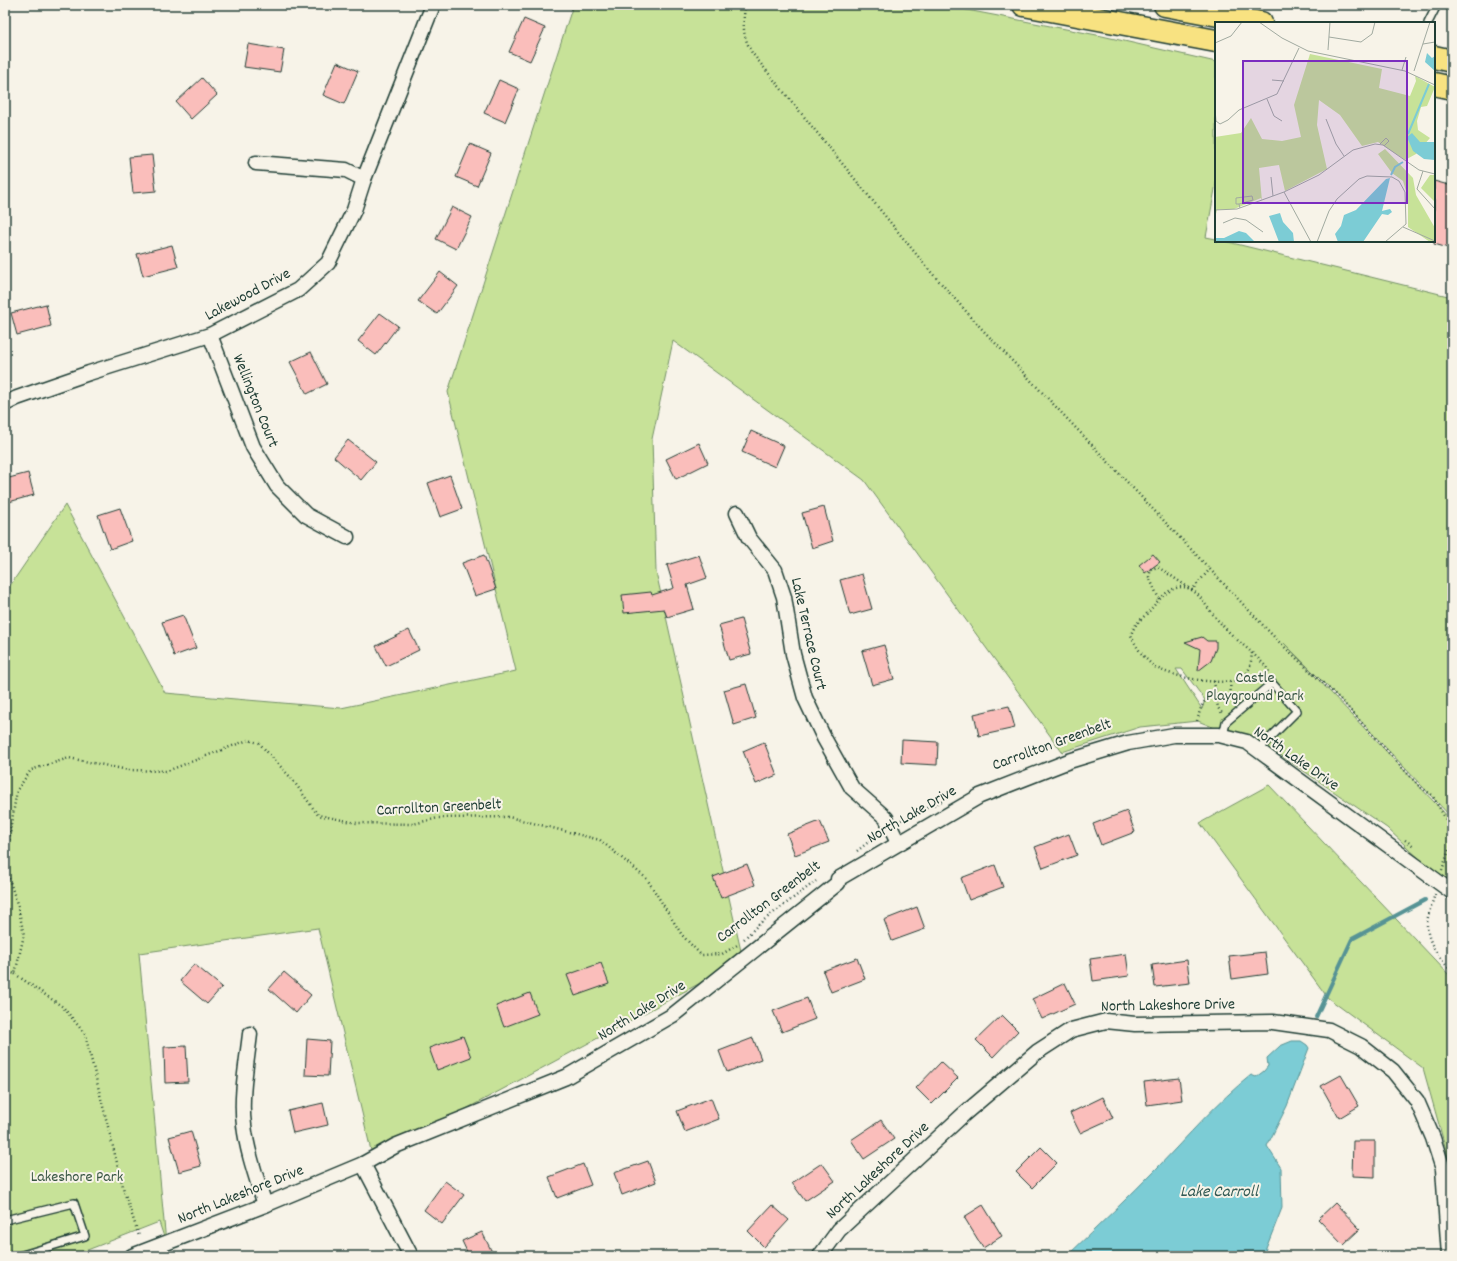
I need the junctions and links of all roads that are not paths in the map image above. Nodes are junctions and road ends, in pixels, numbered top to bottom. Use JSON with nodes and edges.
{"nodes":[{"id":1,"x":434,"y":5,"type":"edge"},
{"id":2,"x":1024,"y":5,"type":"edge"},
{"id":3,"x":1165,"y":5,"type":"edge"},
{"id":4,"x":1437,"y":5,"type":"edge"},
{"id":5,"x":1256,"y":22,"type":"edge"},
{"id":6,"x":1428,"y":22,"type":"edge"},
{"id":7,"x":1215,"y":41,"type":"edge"},
{"id":8,"x":1435,"y":57,"type":"edge"},
{"id":9,"x":1452,"y":61,"type":"edge"},
{"id":10,"x":1435,"y":84,"type":"edge"},
{"id":11,"x":1452,"y":88,"type":"edge"},
{"id":12,"x":256,"y":163,"type":"dead end"},
{"id":13,"x":364,"y":179,"type":"junction"},
{"id":14,"x":210,"y":335,"type":"junction"},
{"id":15,"x":5,"y":404,"type":"edge"},
{"id":16,"x":737,"y":513,"type":"dead end"},
{"id":17,"x":347,"y":537,"type":"dead end"},
{"id":18,"x":1223,"y":736,"type":"junction"},
{"id":19,"x":1258,"y":751,"type":"junction"},
{"id":20,"x":898,"y":843,"type":"junction"},
{"id":21,"x":1452,"y":892,"type":"edge"},
{"id":22,"x":250,"y":1034,"type":"dead end"},
{"id":23,"x":413,"y":1138,"type":"joint"},
{"id":24,"x":363,"y":1164,"type":"junction"},
{"id":25,"x":265,"y":1205,"type":"junction"},
{"id":26,"x":5,"y":1220,"type":"edge"},
{"id":27,"x":19,"y":1256,"type":"edge"},
{"id":28,"x":132,"y":1256,"type":"edge"},
{"id":29,"x":411,"y":1256,"type":"edge"},
{"id":30,"x":820,"y":1256,"type":"edge"},
{"id":31,"x":1448,"y":1256,"type":"edge"}],
"edges":[{"from":1,"to":13,"type":"street","name":"Lakewood Drive"},
{"from":2,"to":7,"type":"highway"},
{"from":3,"to":5,"type":"highway"},
{"from":4,"to":6,"type":"lane"},
{"from":8,"to":9,"type":"highway"},
{"from":10,"to":11,"type":"highway"},
{"from":12,"to":13,"type":"street"},
{"from":13,"to":14,"type":"street","name":"Lakewood Drive"},
{"from":14,"to":15,"type":"street","name":"Lakewood Drive"},
{"from":14,"to":17,"type":"street","name":"Wellington Court"},
{"from":16,"to":20,"type":"street","name":"Lake Terrace Court"},
{"from":18,"to":19,"type":"street","name":"North Lake Drive"},
{"from":18,"to":19,"type":"lane"},
{"from":18,"to":20,"type":"street","name":"North Lake Drive"},
{"from":19,"to":21,"type":"street","name":"North Lake Drive"},
{"from":20,"to":23,"type":"street","name":"North Lake Drive"},
{"from":22,"to":25,"type":"street"},
{"from":23,"to":24,"type":"street","name":"North Lakeshore Drive"},
{"from":24,"to":25,"type":"street","name":"North Lakeshore Drive"},
{"from":24,"to":29,"type":"street"},
{"from":25,"to":28,"type":"street","name":"North Lakeshore Drive"},
{"from":26,"to":27,"type":"lane"},
{"from":30,"to":31,"type":"street","name":"North Lakeshore Drive"}]}
